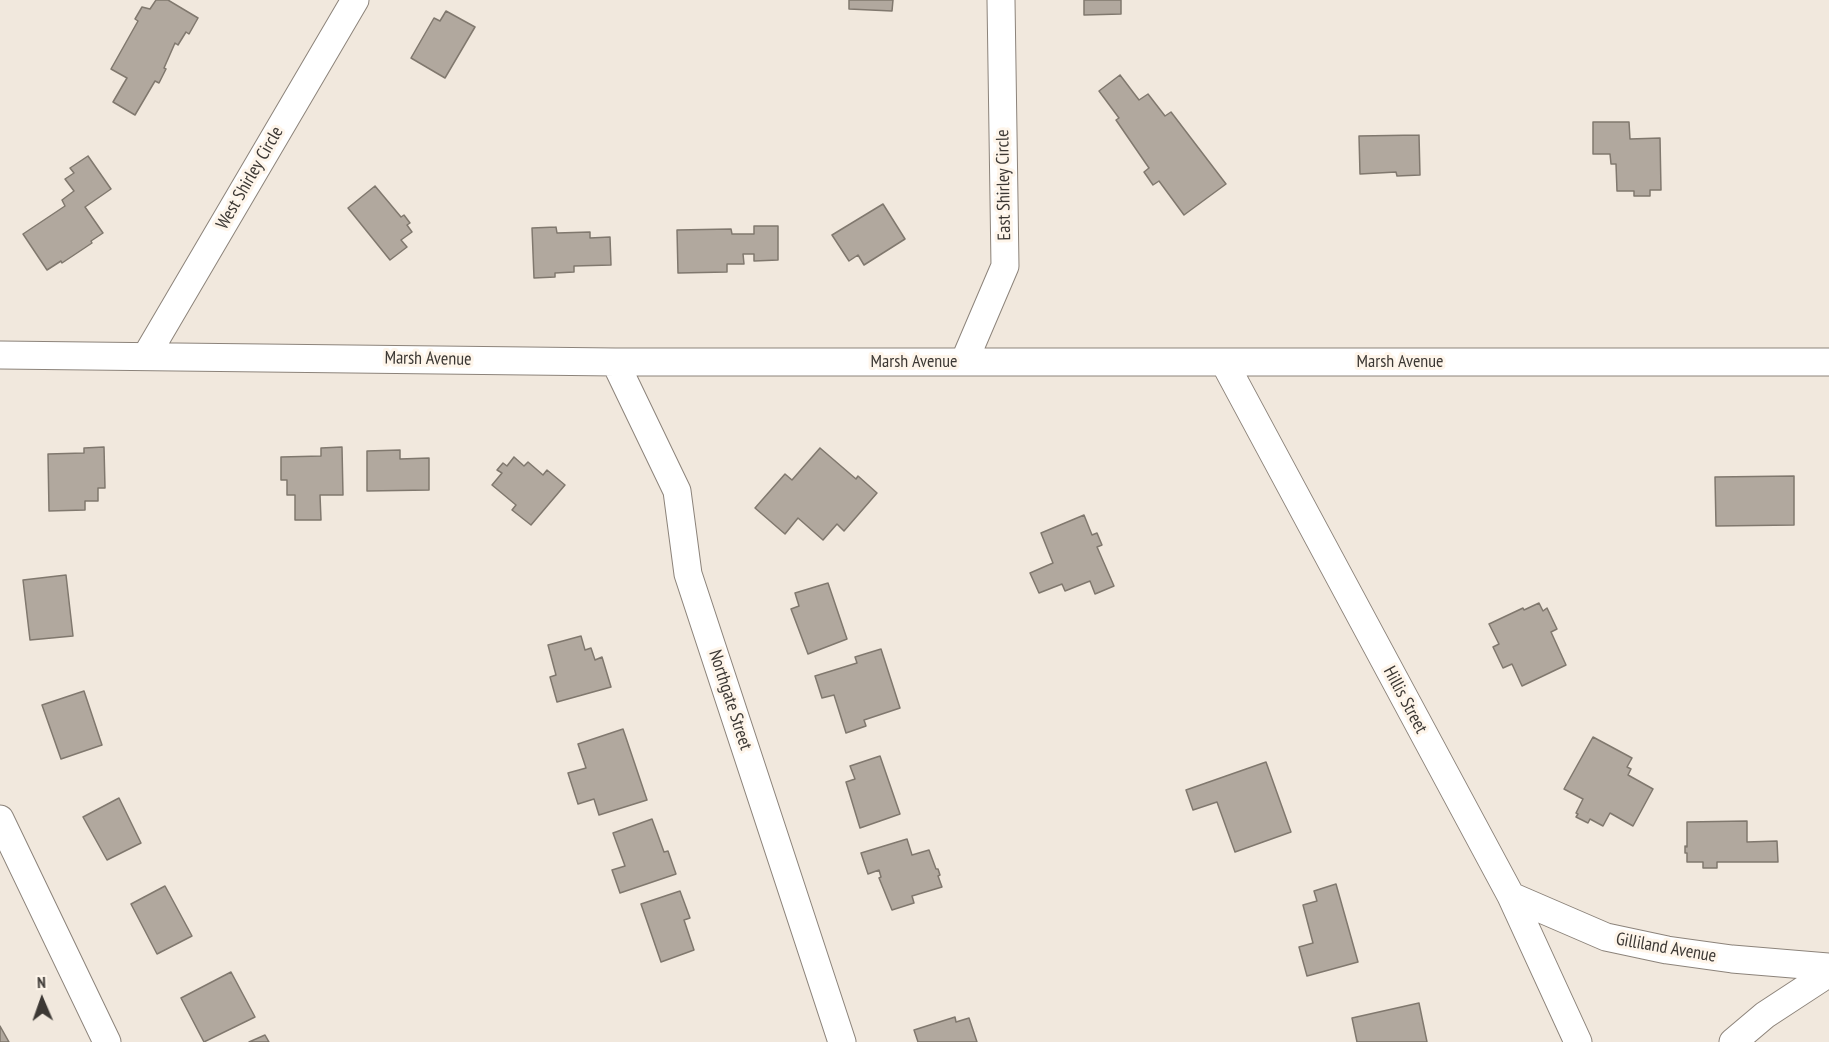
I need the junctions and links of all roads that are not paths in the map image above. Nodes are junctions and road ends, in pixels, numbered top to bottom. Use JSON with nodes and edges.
{"nodes":[{"id":1,"x":355,"y":0,"type":"edge"},
{"id":2,"x":1001,"y":0,"type":"edge"},
{"id":3,"x":0,"y":356,"type":"edge"},
{"id":4,"x":146,"y":356,"type":"junction"},
{"id":5,"x":615,"y":362,"type":"junction"},
{"id":6,"x":964,"y":362,"type":"junction"},
{"id":7,"x":1224,"y":362,"type":"junction"},
{"id":8,"x":1829,"y":362,"type":"edge"},
{"id":9,"x":0,"y":819,"type":"edge"},
{"id":10,"x":1511,"y":896,"type":"junction"},
{"id":11,"x":1829,"y":967,"type":"edge"},
{"id":12,"x":1829,"y":974,"type":"edge"},
{"id":13,"x":106,"y":1042,"type":"edge"},
{"id":14,"x":842,"y":1042,"type":"edge"},
{"id":15,"x":1578,"y":1042,"type":"edge"},
{"id":16,"x":1733,"y":1042,"type":"edge"}],
"edges":[{"from":1,"to":4,"type":"street","name":"West Shirley Circle"},
{"from":2,"to":6,"type":"street","name":"East Shirley Circle"},
{"from":3,"to":4,"type":"street","name":"Marsh Avenue"},
{"from":4,"to":5,"type":"street","name":"Marsh Avenue"},
{"from":5,"to":6,"type":"street","name":"Marsh Avenue"},
{"from":5,"to":14,"type":"street","name":"Northgate Street"},
{"from":6,"to":7,"type":"street","name":"Marsh Avenue"},
{"from":7,"to":8,"type":"street","name":"Marsh Avenue"},
{"from":7,"to":10,"type":"street","name":"Hillis Street"},
{"from":9,"to":13,"type":"street"},
{"from":10,"to":11,"type":"street","name":"Gilliland Avenue"},
{"from":10,"to":15,"type":"street","name":"Hillis Street"},
{"from":12,"to":16,"type":"street"}]}
